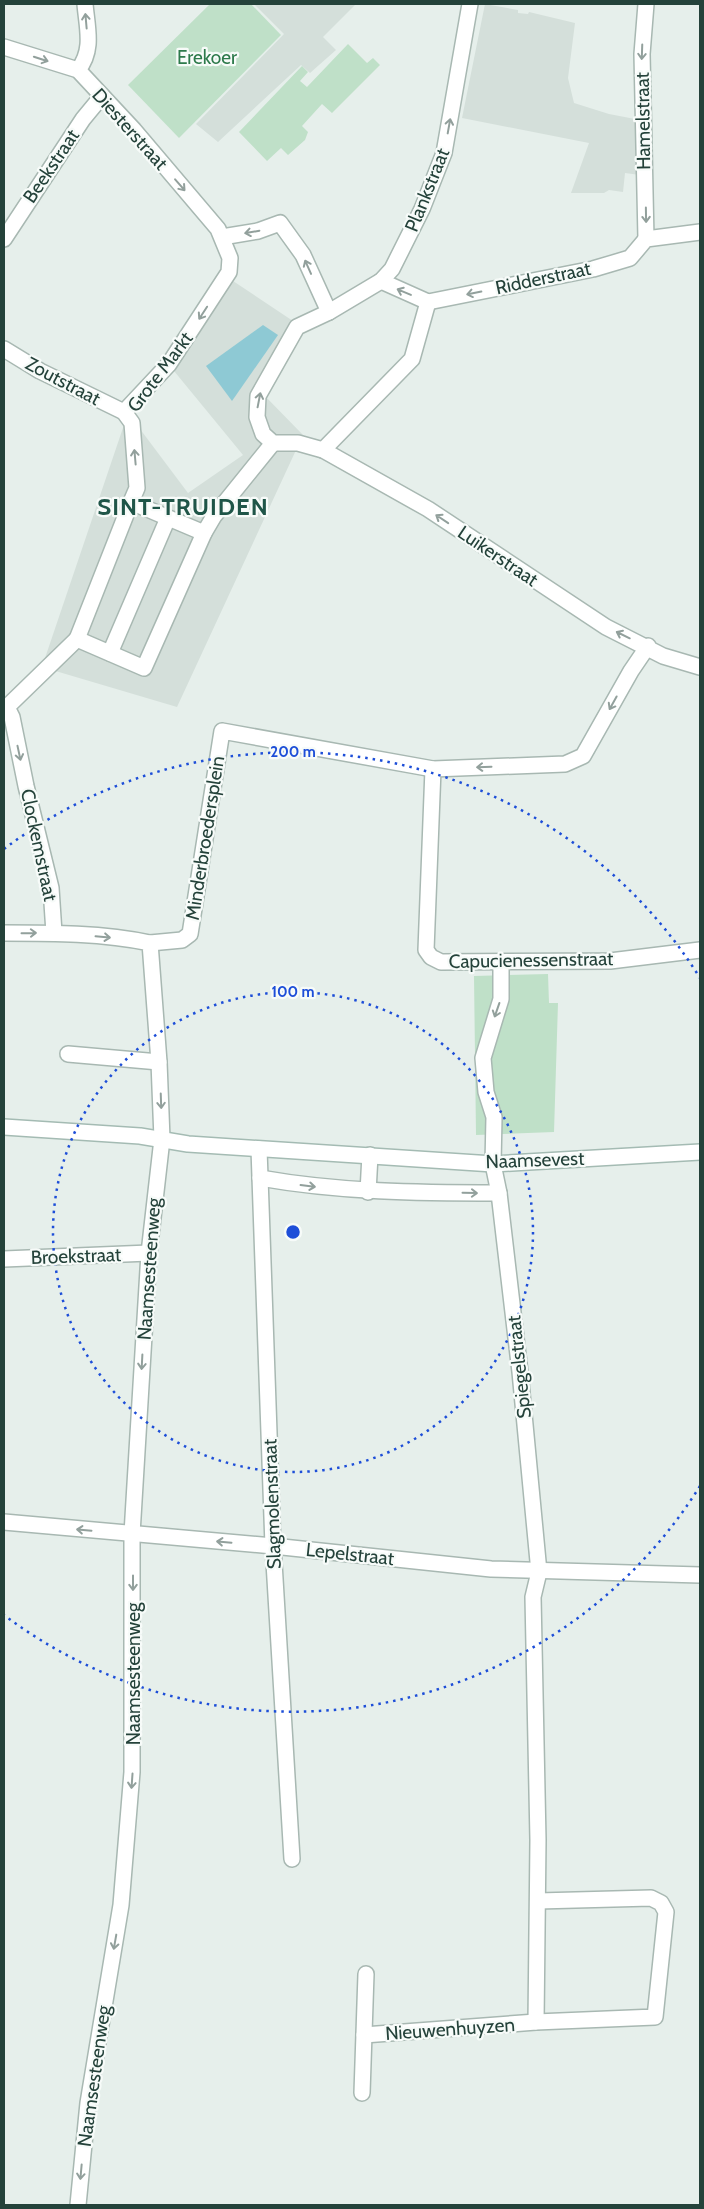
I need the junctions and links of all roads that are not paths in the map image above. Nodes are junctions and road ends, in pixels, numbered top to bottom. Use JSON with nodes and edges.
{"nodes":[{"id":1,"x":85,"y":4,"type":"edge"},
{"id":2,"x":470,"y":4,"type":"edge"},
{"id":3,"x":646,"y":4,"type":"edge"},
{"id":4,"x":4,"y":47,"type":"edge"},
{"id":5,"x":78,"y":70,"type":"junction"},
{"id":6,"x":102,"y":96,"type":"junction"},
{"id":7,"x":700,"y":232,"type":"edge"},
{"id":8,"x":4,"y":239,"type":"edge"},
{"id":9,"x":646,"y":239,"type":"junction"},
{"id":10,"x":225,"y":243,"type":"junction"},
{"id":11,"x":381,"y":281,"type":"junction"},
{"id":12,"x":428,"y":302,"type":"junction"},
{"id":13,"x":328,"y":312,"type":"junction"},
{"id":14,"x":4,"y":349,"type":"edge"},
{"id":15,"x":124,"y":412,"type":"junction"},
{"id":16,"x":273,"y":443,"type":"junction"},
{"id":17,"x":323,"y":450,"type":"junction"},
{"id":18,"x":131,"y":502,"type":"junction"},
{"id":19,"x":168,"y":518,"type":"junction"},
{"id":20,"x":204,"y":533,"type":"junction"},
{"id":21,"x":77,"y":639,"type":"junction"},
{"id":22,"x":648,"y":646,"type":"junction"},
{"id":23,"x":110,"y":653,"type":"junction"},
{"id":24,"x":700,"y":667,"type":"edge"},
{"id":25,"x":5,"y":706,"type":"edge"},
{"id":26,"x":434,"y":769,"type":"junction"},
{"id":27,"x":4,"y":933,"type":"edge"},
{"id":28,"x":54,"y":933,"type":"junction"},
{"id":29,"x":150,"y":944,"type":"junction"},
{"id":30,"x":700,"y":950,"type":"edge"},
{"id":31,"x":501,"y":962,"type":"junction"},
{"id":32,"x":68,"y":1054,"type":"dead end"},
{"id":33,"x":159,"y":1062,"type":"junction"},
{"id":34,"x":4,"y":1126,"type":"edge"},
{"id":35,"x":162,"y":1139,"type":"junction"},
{"id":36,"x":259,"y":1149,"type":"junction"},
{"id":37,"x":700,"y":1152,"type":"edge"},
{"id":38,"x":370,"y":1155,"type":"junction"},
{"id":39,"x":493,"y":1164,"type":"junction"},
{"id":40,"x":260,"y":1178,"type":"junction"},
{"id":41,"x":368,"y":1192,"type":"junction"},
{"id":42,"x":499,"y":1194,"type":"junction"},
{"id":43,"x":149,"y":1254,"type":"junction"},
{"id":44,"x":4,"y":1259,"type":"edge"},
{"id":45,"x":4,"y":1522,"type":"edge"},
{"id":46,"x":132,"y":1534,"type":"junction"},
{"id":47,"x":273,"y":1546,"type":"junction"},
{"id":48,"x":539,"y":1572,"type":"junction"},
{"id":49,"x":700,"y":1576,"type":"edge"},
{"id":50,"x":292,"y":1859,"type":"dead end"},
{"id":51,"x":538,"y":1901,"type":"junction"},
{"id":52,"x":366,"y":1974,"type":"dead end"},
{"id":53,"x":536,"y":2022,"type":"junction"},
{"id":54,"x":364,"y":2035,"type":"junction"},
{"id":55,"x":362,"y":2093,"type":"dead end"},
{"id":56,"x":78,"y":2205,"type":"edge"}],
"edges":[{"from":5,"to":1,"type":"street","one_way":true},
{"from":11,"to":2,"type":"street","name":"Plankstraat","one_way":true},
{"from":3,"to":9,"type":"street","name":"Hamelstraat","one_way":true},
{"from":4,"to":5,"type":"street","name":"Diesterstraat","one_way":true},
{"from":5,"to":6,"type":"street","name":"Diesterstraat"},
{"from":6,"to":8,"type":"street","name":"Beekstraat"},
{"from":6,"to":10,"type":"street","name":"Diesterstraat","one_way":true},
{"from":7,"to":9,"type":"street"},
{"from":9,"to":12,"type":"street","name":"Ridderstraat","one_way":true},
{"from":13,"to":10,"type":"street","one_way":true},
{"from":10,"to":15,"type":"street","name":"Grote Markt","one_way":true},
{"from":12,"to":11,"type":"street","one_way":true},
{"from":11,"to":13,"type":"street","name":"Plankstraat"},
{"from":12,"to":17,"type":"street"},
{"from":16,"to":13,"type":"street","name":"Plankstraat","one_way":true},
{"from":14,"to":15,"type":"street","name":"Zoutstraat"},
{"from":18,"to":15,"type":"street","name":"Grote Markt","one_way":true},
{"from":16,"to":17,"type":"street","name":"Luikerstraat"},
{"from":16,"to":20,"type":"street"},
{"from":22,"to":17,"type":"street","name":"Luikerstraat","one_way":true},
{"from":18,"to":19,"type":"street"},
{"from":18,"to":21,"type":"street","name":"Grote Markt"},
{"from":19,"to":20,"type":"street"},
{"from":19,"to":23,"type":"street"},
{"from":20,"to":23,"type":"street"},
{"from":21,"to":23,"type":"street"},
{"from":21,"to":25,"type":"street","name":"Grote Markt"},
{"from":22,"to":24,"type":"street","name":"Luikerstraat"},
{"from":22,"to":26,"type":"street","one_way":true},
{"from":25,"to":28,"type":"street","name":"Clockemstraat","one_way":true},
{"from":26,"to":29,"type":"street","name":"Minderbroedersplein"},
{"from":26,"to":31,"type":"street","name":"Capucienessenstraat"},
{"from":27,"to":28,"type":"street","one_way":true},
{"from":28,"to":29,"type":"street","one_way":true},
{"from":29,"to":33,"type":"street"},
{"from":30,"to":31,"type":"street","name":"Capucienessenstraat"},
{"from":31,"to":39,"type":"street","name":"Spiegelstraat","one_way":true},
{"from":32,"to":33,"type":"street"},
{"from":33,"to":35,"type":"street","one_way":true},
{"from":34,"to":35,"type":"street","name":"Naamsevest"},
{"from":35,"to":36,"type":"street","name":"Naamsevest"},
{"from":35,"to":43,"type":"street","name":"Naamsesteenweg"},
{"from":36,"to":38,"type":"street","name":"Naamsevest"},
{"from":36,"to":40,"type":"street","name":"Slagmolenstraat"},
{"from":37,"to":39,"type":"street","name":"Naamsevest"},
{"from":38,"to":39,"type":"street","name":"Naamsevest"},
{"from":38,"to":41,"type":"street"},
{"from":39,"to":42,"type":"street","name":"Spiegelstraat"},
{"from":40,"to":41,"type":"street","name":"Naamsevest","one_way":true},
{"from":40,"to":47,"type":"street","name":"Slagmolenstraat"},
{"from":41,"to":42,"type":"street","name":"Naamsevest","one_way":true},
{"from":42,"to":48,"type":"street","name":"Spiegelstraat"},
{"from":43,"to":44,"type":"street","name":"Broekstraat"},
{"from":43,"to":46,"type":"street","name":"Naamsesteenweg","one_way":true},
{"from":46,"to":45,"type":"street","name":"Lepelstraat","one_way":true},
{"from":47,"to":46,"type":"street","name":"Lepelstraat","one_way":true},
{"from":46,"to":56,"type":"street","name":"Naamsesteenweg","one_way":true},
{"from":47,"to":48,"type":"street","name":"Lepelstraat"},
{"from":47,"to":50,"type":"street","name":"Slagmolenstraat"},
{"from":48,"to":49,"type":"street","name":"Lepelstraat"},
{"from":48,"to":51,"type":"street"},
{"from":51,"to":53,"type":"street","name":"Nieuwenhuyzen"},
{"from":51,"to":53,"type":"street","name":"Nieuwenhuyzen"},
{"from":52,"to":54,"type":"street","name":"Nieuwenhuyzen"},
{"from":53,"to":54,"type":"street","name":"Nieuwenhuyzen"},
{"from":54,"to":55,"type":"street","name":"Nieuwenhuyzen"}]}
